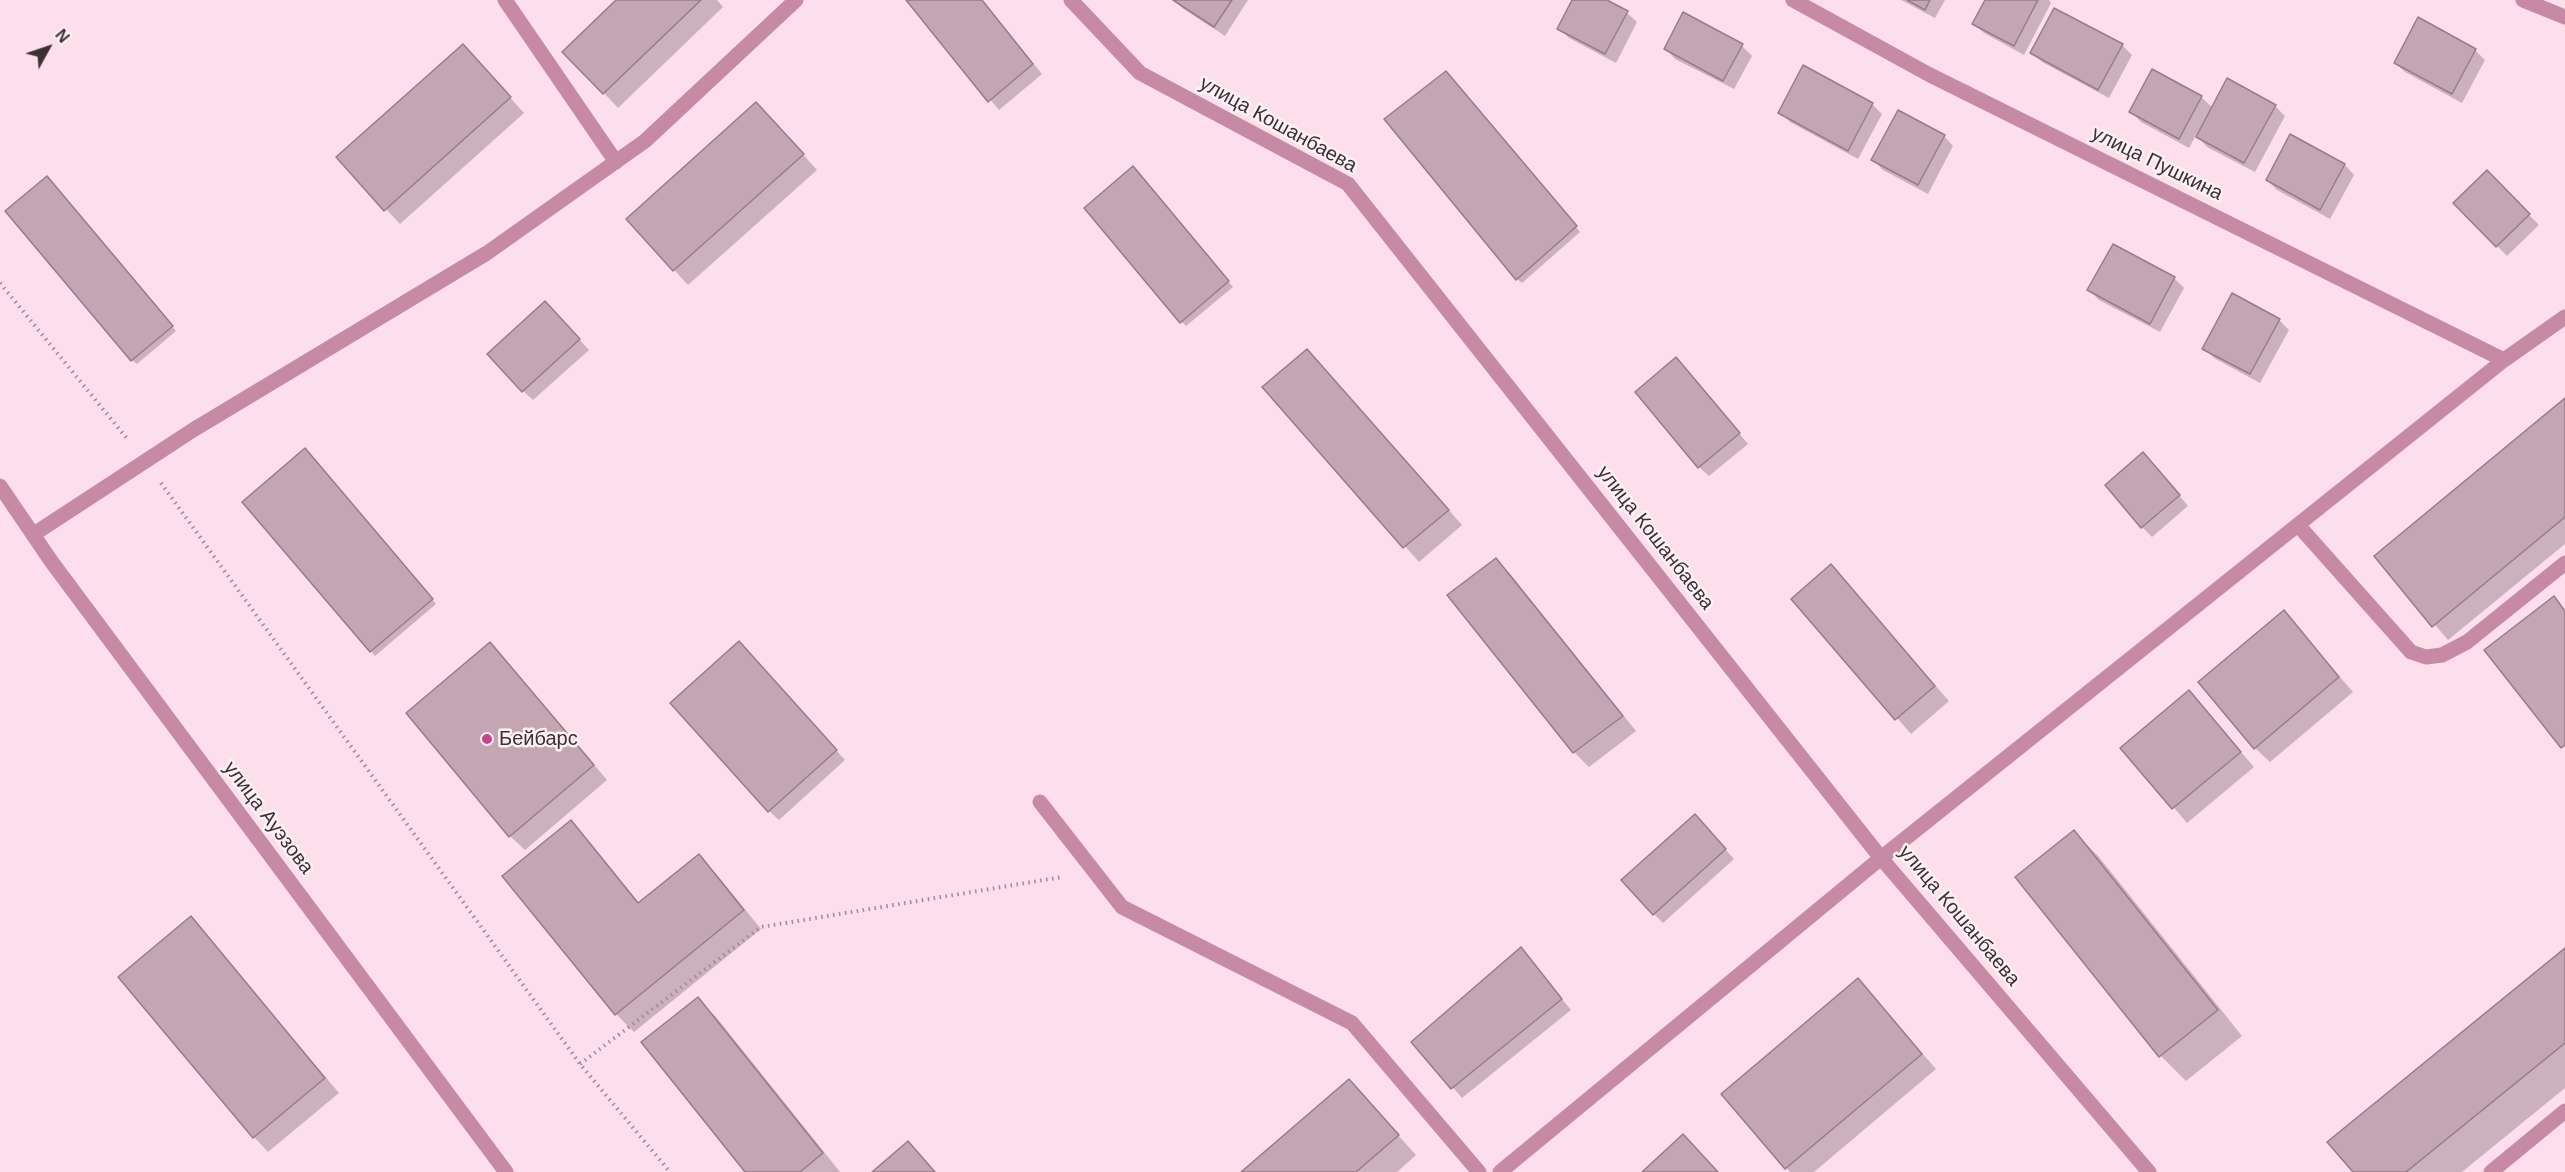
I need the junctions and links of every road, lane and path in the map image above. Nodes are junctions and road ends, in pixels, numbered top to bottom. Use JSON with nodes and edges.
{"nodes":[{"id":1,"x":505,"y":0,"type":"edge"},
{"id":2,"x":796,"y":0,"type":"edge"},
{"id":3,"x":1071,"y":0,"type":"edge"},
{"id":4,"x":1793,"y":0,"type":"edge"},
{"id":5,"x":2523,"y":0,"type":"edge"},
{"id":6,"x":2565,"y":17,"type":"edge"},
{"id":7,"x":616,"y":162,"type":"junction"},
{"id":8,"x":0,"y":283,"type":"edge"},
{"id":9,"x":2565,"y":317,"type":"edge"},
{"id":10,"x":2504,"y":360,"type":"junction"},
{"id":11,"x":146,"y":462,"type":"junction"},
{"id":12,"x":0,"y":486,"type":"edge"},
{"id":13,"x":2298,"y":525,"type":"junction"},
{"id":14,"x":34,"y":534,"type":"junction"},
{"id":15,"x":2565,"y":563,"type":"edge"},
{"id":16,"x":1040,"y":802,"type":"dead end"},
{"id":17,"x":1881,"y":858,"type":"junction"},
{"id":18,"x":1095,"y":872,"type":"junction"},
{"id":19,"x":580,"y":1064,"type":"junction"},
{"id":20,"x":2565,"y":1111,"type":"edge"},
{"id":21,"x":506,"y":1172,"type":"edge"},
{"id":22,"x":670,"y":1172,"type":"edge"},
{"id":23,"x":1479,"y":1172,"type":"edge"},
{"id":24,"x":1500,"y":1172,"type":"edge"},
{"id":25,"x":2149,"y":1172,"type":"edge"},
{"id":26,"x":2491,"y":1172,"type":"edge"}],
"edges":[{"from":1,"to":7,"type":"street"},
{"from":2,"to":7,"type":"street"},
{"from":3,"to":17,"type":"street","name":"улица Кошанбаева"},
{"from":4,"to":10,"type":"street","name":"улица Пушкина"},
{"from":5,"to":6,"type":"street"},
{"from":7,"to":11,"type":"street"},
{"from":8,"to":11,"type":"path"},
{"from":9,"to":10,"type":"street"},
{"from":10,"to":13,"type":"street"},
{"from":11,"to":14,"type":"street"},
{"from":11,"to":19,"type":"path"},
{"from":12,"to":14,"type":"street","name":"улица Ауэзова"},
{"from":13,"to":15,"type":"street"},
{"from":13,"to":17,"type":"street"},
{"from":14,"to":21,"type":"street","name":"улица Ауэзова"},
{"from":16,"to":18,"type":"street"},
{"from":17,"to":24,"type":"street"},
{"from":17,"to":25,"type":"street","name":"улица Кошанбаева"},
{"from":18,"to":19,"type":"path"},
{"from":18,"to":23,"type":"street"},
{"from":19,"to":22,"type":"path"},
{"from":20,"to":26,"type":"street"}]}
